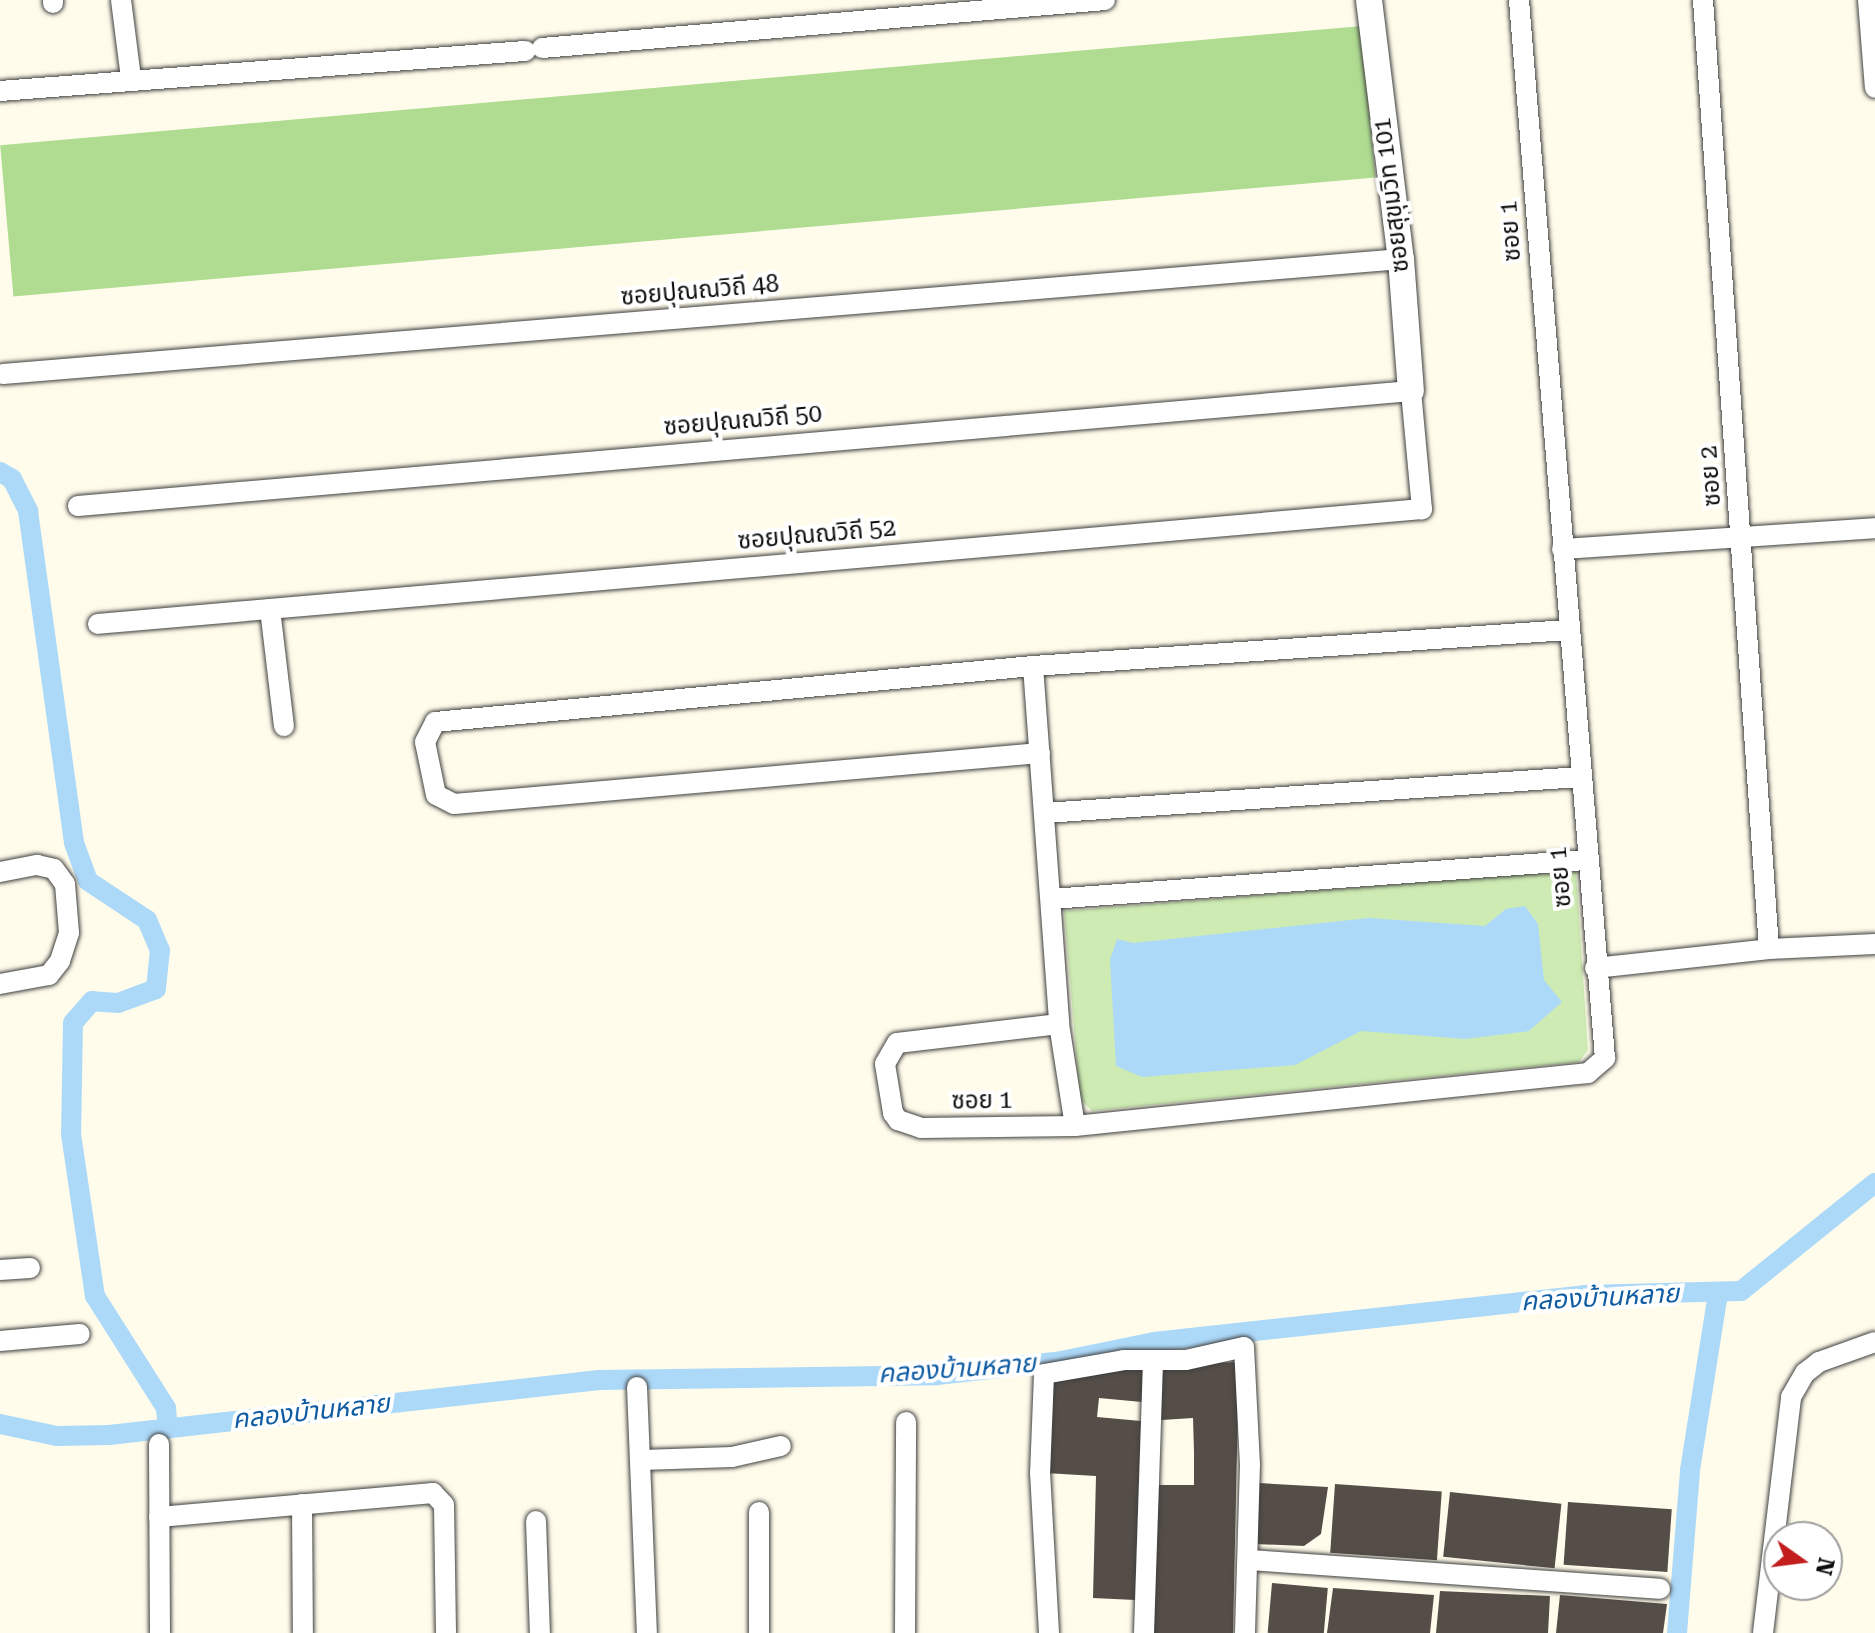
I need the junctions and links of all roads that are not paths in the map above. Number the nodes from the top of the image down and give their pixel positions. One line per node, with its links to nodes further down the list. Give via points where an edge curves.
1 (121, 0): 7 (street)
2 (1105, 0): 7 (street)
3 (1369, 0): 10 (street, ซอยสุขุมวิท 101)
4 (1519, 0): 16 (street, ซอย 1)
5 (1703, 0): 15 (street, ซอย 2)
6 (1868, 0): 8 (street)
7 (131, 78): 9 (street)
8 (1875, 88)
9 (0, 91)
10 (1401, 259): 11 (street, ซอยปุณณวิถี 48); 12 (street, ซอยสุขุมวิท 101)
11 (3, 374)
12 (1411, 391): 13 (street, ซอยปุณณวิถี 50); 17 (street, ซอยปุณณวิถี 52, via 1422,509)
13 (78, 506)
14 (1875, 528): 15 (street)
15 (1741, 537): 16 (street); 29 (street, ซอย 2)
16 (1562, 549): 19 (street, ซอย 1)
17 (270, 609): 18 (street, ซอยปุณณวิถี 52); 21 (street)
18 (98, 624)
19 (1568, 630): 20 (street); 23 (street, ซอย 1)
20 (1033, 666): 22 (street); 22 (street, via 435,722 425,742 436,795 454,804)
21 (284, 726)
22 (1040, 753): 24 (street)
23 (1580, 777): 24 (street); 25 (street, ซอย 1)
24 (1044, 813): 27 (street)
25 (1586, 860): 27 (street); 30 (street, ซอย 1)
26 (0, 872): 31 (street, via 37,865 54,869 65,884 69,933 60,961 38,980)
27 (1051, 899): 32 (street)
28 (1875, 944): 29 (street)
29 (1769, 949): 30 (street)
30 (1595, 968): 33 (street, ซอย 1, via 1607,1041 1605,1058 1588,1073)
31 (0, 984)
32 (1059, 1024): 33 (street); 33 (street, ซอย 1, via 897,1043 885,1064 893,1113 921,1128)
33 (1075, 1126)
34 (30, 1268): 35 (street)
35 (0, 1270)
36 (80, 1334): 37 (street)
37 (0, 1341)
38 (1875, 1342): 61 (street, via 1819,1362 1805,1373 1791,1397)
39 (1153, 1361): 49 (street, via 1186,1360 1244,1347); 58 (street, via 1124,1360 1044,1374 1040,1474); 59 (street)
40 (637, 1387): 44 (street)
41 (906, 1422): 57 (street)
42 (159, 1444): 47 (street)
43 (781, 1446): 44 (street, via 732,1457)
44 (642, 1460): 55 (street)
45 (302, 1504): 47 (street); 52 (street); 53 (street, via 426,1492 444,1505)
46 (759, 1512): 56 (street)
47 (159, 1517): 51 (street)
48 (536, 1521): 54 (street)
49 (1249, 1560): 50 (street); 60 (street)
50 (1660, 1589)
51 (160, 1633)
52 (303, 1633)
53 (446, 1633)
54 (540, 1633)
55 (647, 1633)
56 (759, 1633)
57 (905, 1633)
58 (1049, 1633)
59 (1144, 1633)
60 (1245, 1633)
61 (1763, 1633)

